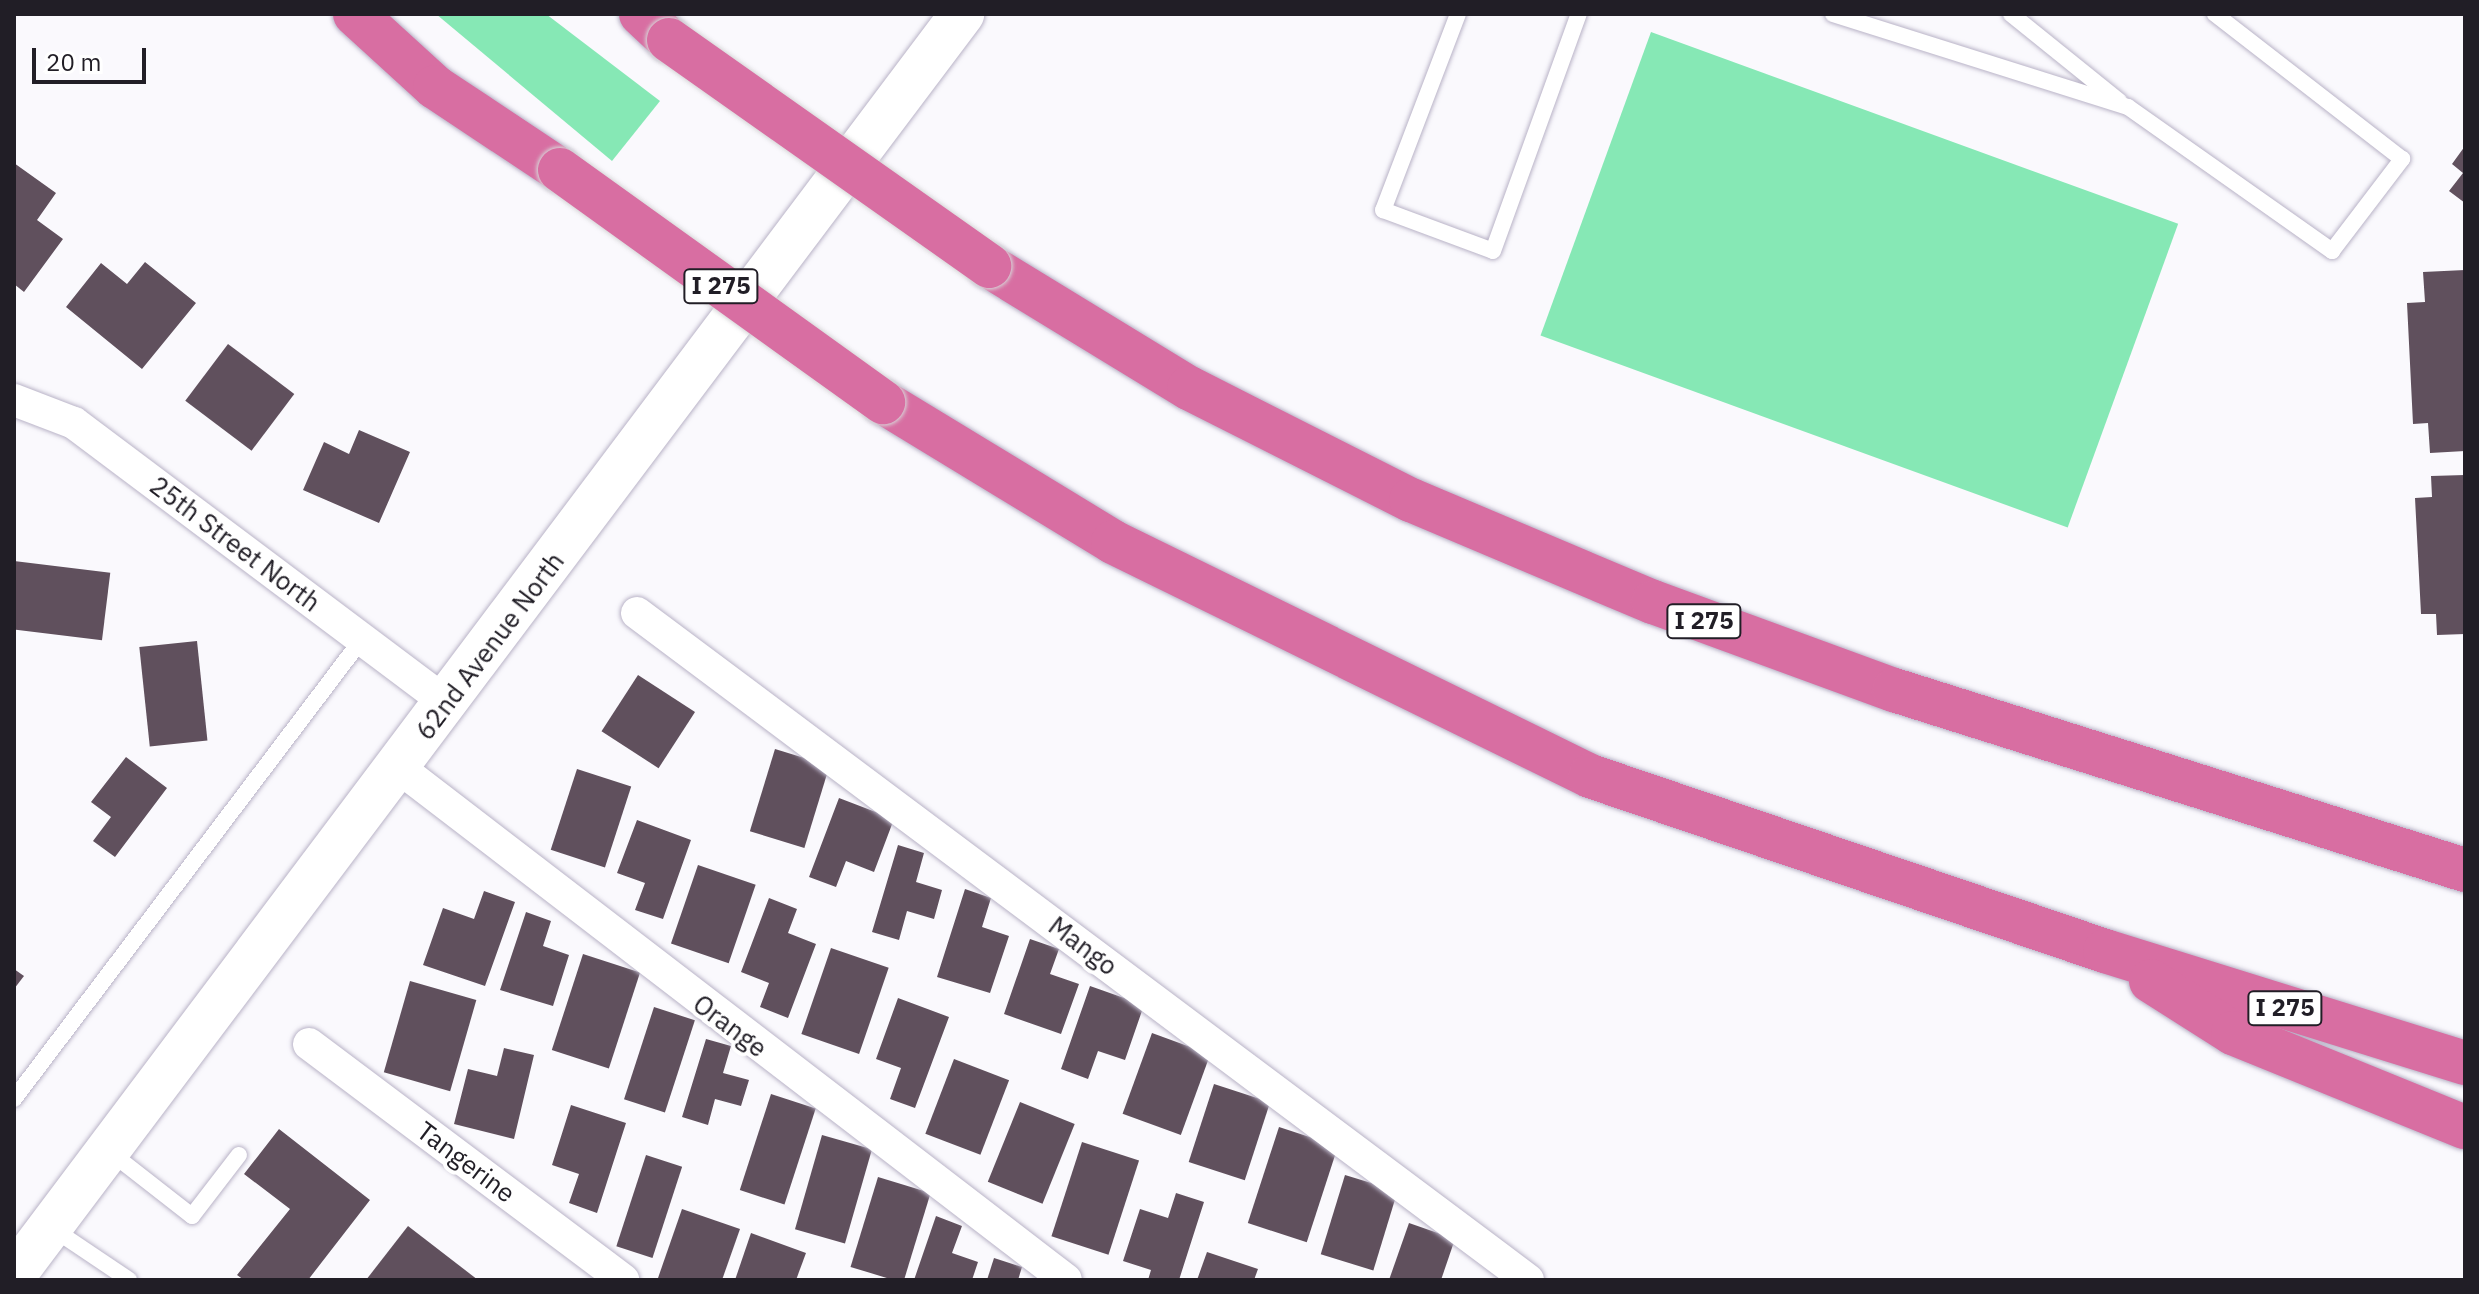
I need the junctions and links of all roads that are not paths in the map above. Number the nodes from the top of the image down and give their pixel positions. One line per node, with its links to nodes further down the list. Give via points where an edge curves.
1 (355, 14): 16 (highway, I 275, bridge, via 435,87 560,170 883,402 1113,542 1590,776)
2 (962, 14): 13 (street, 62nd Avenue North)
3 (1458, 14): 4 (lane, via 1383,210 1493,251)
4 (1579, 14)
5 (1833, 14): 9 (lane)
6 (2011, 14): 9 (lane)
7 (2215, 14): 9 (lane, via 2402,159 2332,251)
8 (655, 27): 15 (highway, I 275, bridge, via 989,266 1203,395 1411,500 1653,602 1894,690)
9 (2128, 107)
10 (17, 409): 12 (street, 25th Street North, via 74,423)
11 (637, 613): 25 (street, Mango)
12 (362, 639): 13 (street, 25th Street North); 19 (lane)
13 (447, 703): 14 (street, 62nd Avenue North)
14 (398, 767): 21 (street, 62nd Avenue North); 28 (street, Orange)
15 (2465, 870)
16 (2105, 951): 18 (highway, I 275); 20 (highway, via 2233,1033)
17 (309, 1044): 27 (street, Tangerine)
18 (2465, 1063)
19 (14, 1099)
20 (2465, 1127)
21 (108, 1151): 22 (lane, via 192,1216); 23 (street, 62nd Avenue North)
22 (239, 1155)
23 (51, 1227): 24 (street, 62nd Avenue North); 26 (lane)
24 (14, 1275)
25 (1522, 1278)
26 (129, 1280)
27 (623, 1280)
28 (1066, 1280)

